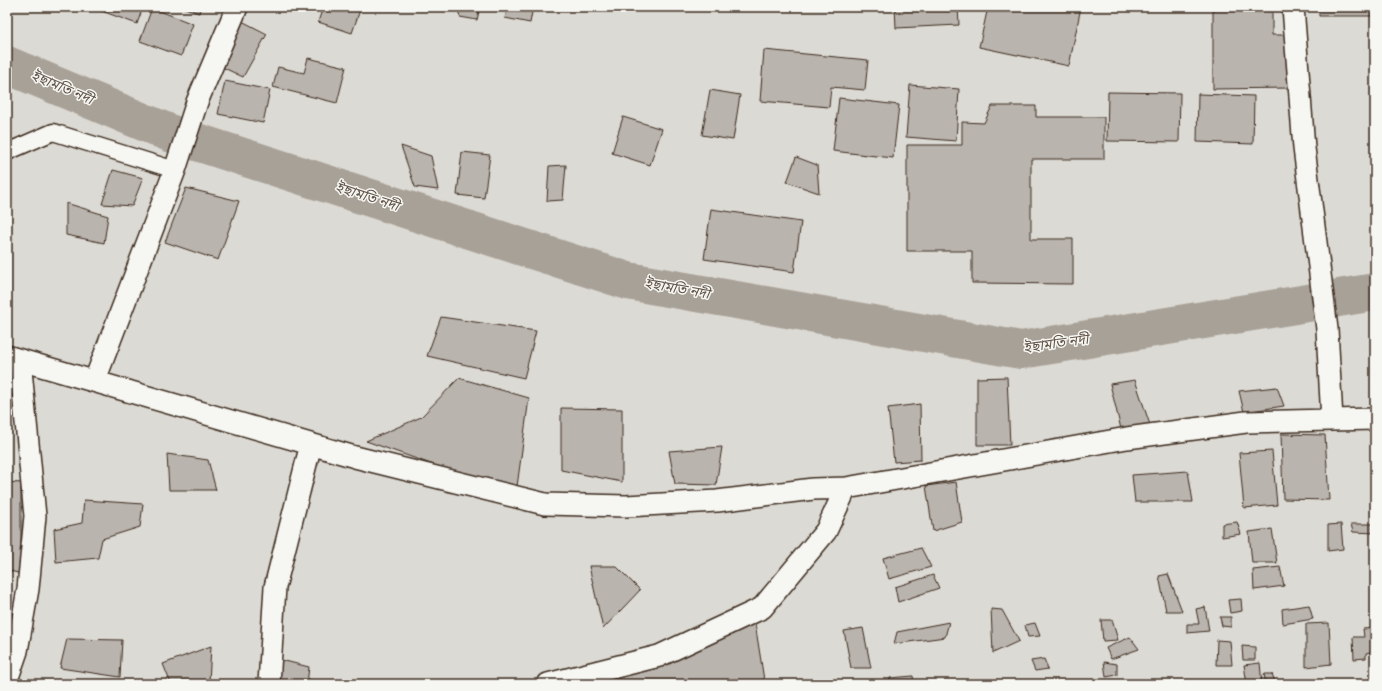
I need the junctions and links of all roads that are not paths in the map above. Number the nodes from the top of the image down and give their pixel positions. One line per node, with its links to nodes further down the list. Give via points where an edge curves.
1 (237, 7): 4 (street, via 197,102)
2 (1293, 7): 8 (street, via 1304,148 1327,329)
3 (7, 152): 4 (street, via 53,132)
4 (175, 169): 6 (street)
5 (13, 358): 6 (street); 11 (street, via 35,516 28,589 17,651)
6 (95, 380): 9 (street)
7 (1375, 419): 8 (street)
8 (1332, 420): 10 (street, via 1246,422 1128,438)
9 (312, 444): 10 (street, via 545,504 626,506 717,502 813,489); 12 (street, via 276,587)
10 (846, 488): 13 (street, via 826,532 762,608 659,656)
11 (7, 680)
12 (269, 684)
13 (548, 684)

